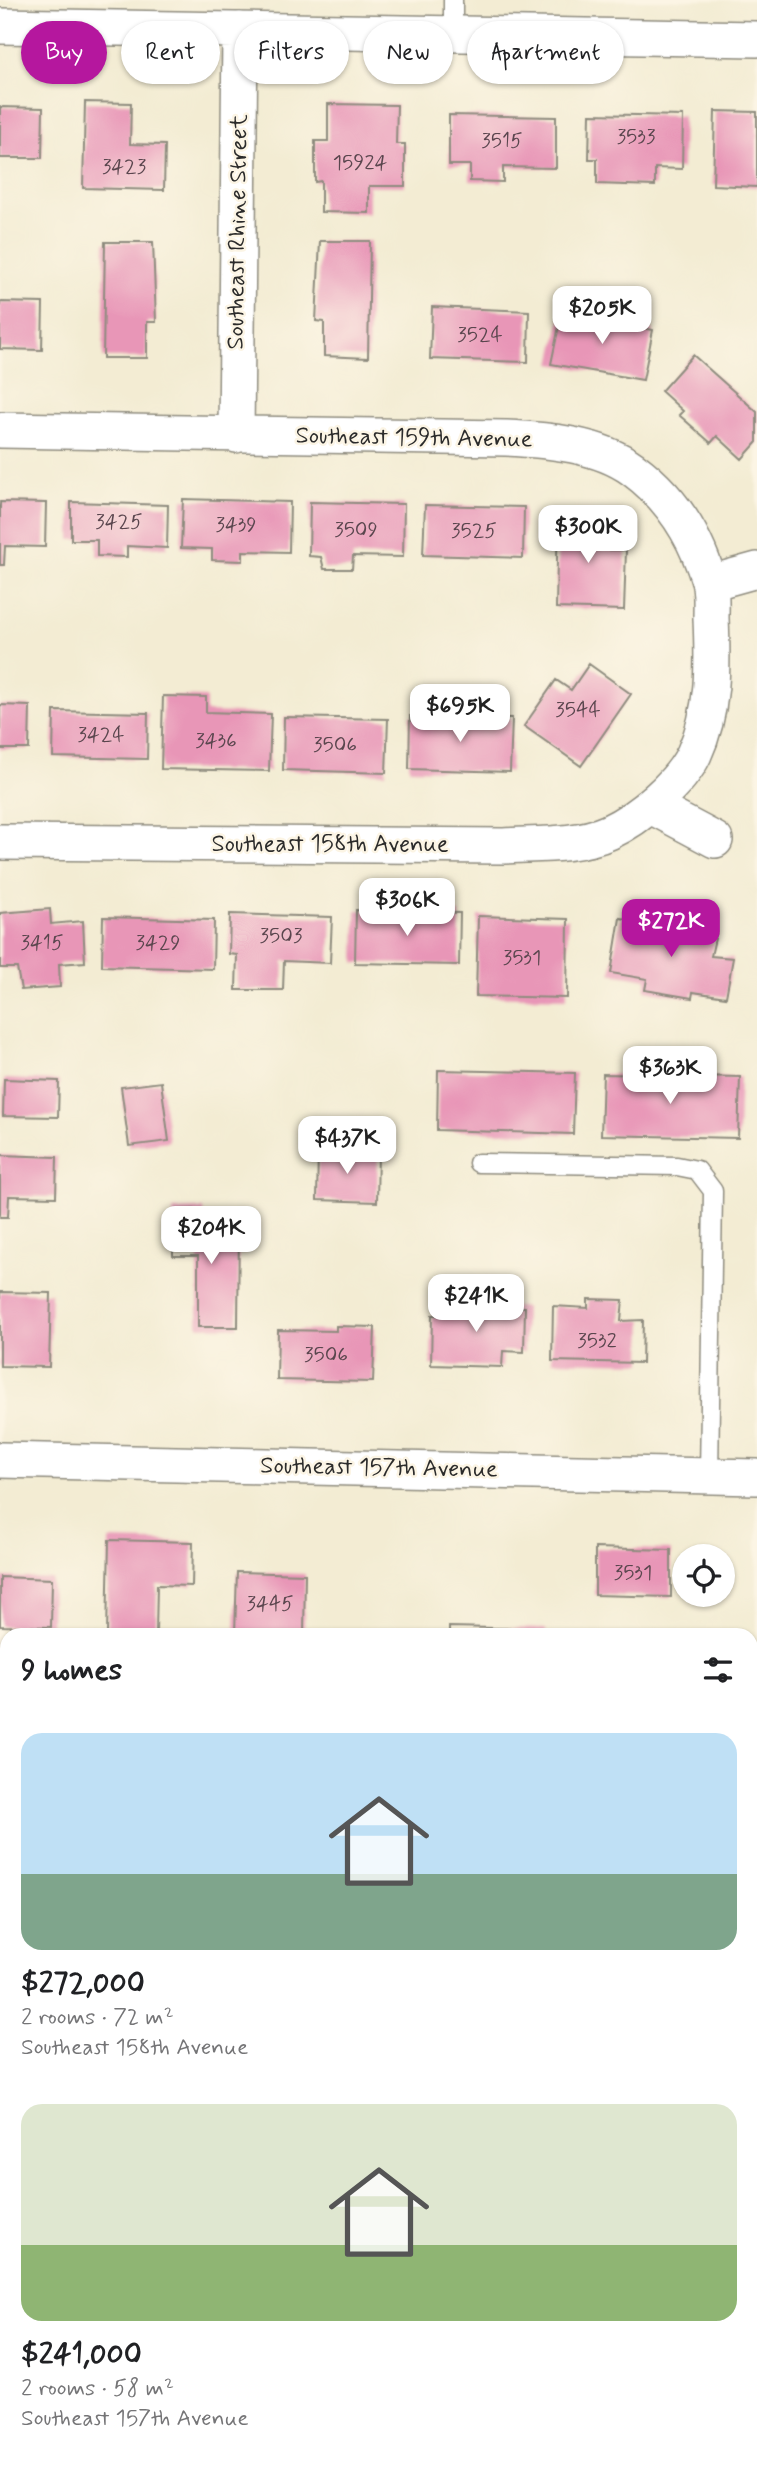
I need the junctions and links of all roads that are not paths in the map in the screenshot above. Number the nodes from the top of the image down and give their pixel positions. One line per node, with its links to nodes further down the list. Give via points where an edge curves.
1 (453, 17): 2 (street); 5 (street)
2 (349, 23)
3 (0, 26): 4 (street)
4 (234, 30)
5 (757, 39)
6 (239, 84): 8 (street, Southeast Rhine Street)
7 (0, 430): 8 (street, Southeast 159th Avenue)
8 (236, 435): 10 (street, Southeast 159th Avenue, via 544,440 594,451 632,468 666,497 684,522)
9 (757, 570): 10 (street)
10 (710, 583): 11 (street, Southeast 158th Avenue, via 713,660 708,716 692,757)
11 (651, 806): 12 (street); 13 (street, Southeast 158th Avenue, via 607,833 570,842 504,846)
12 (715, 840)
13 (0, 842)
14 (478, 1163): 16 (lane, via 677,1166 697,1170 713,1191)
15 (0, 1460): 16 (street, Southeast 157th Avenue)
16 (709, 1476): 17 (street, Southeast 157th Avenue)
17 (757, 1477)

